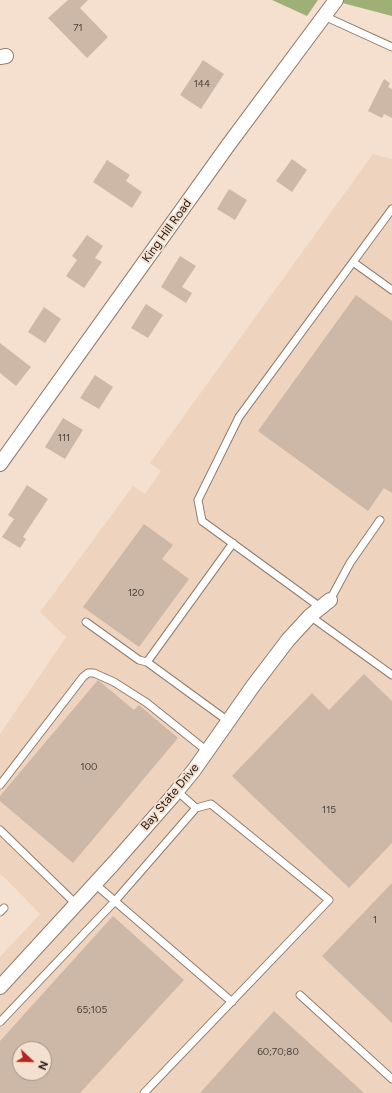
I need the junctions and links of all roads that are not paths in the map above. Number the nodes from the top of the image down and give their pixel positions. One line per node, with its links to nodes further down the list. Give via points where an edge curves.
1 (336, 0): 2 (street, King Hill Road)
2 (324, 16): 3 (lane); 7 (street, King Hill Road)
3 (392, 47)
4 (392, 209): 5 (lane)
5 (353, 262): 6 (lane); 9 (lane, via 239,417 198,500 202,521)
6 (392, 290)
7 (0, 464)
8 (380, 520): 10 (lane)
9 (233, 543): 10 (lane); 12 (lane)
10 (320, 608): 13 (lane); 14 (street, Bay State Drive, via 293,634)
11 (86, 622): 12 (lane, via 139,660)
12 (147, 662): 14 (lane)
13 (392, 675)
14 (228, 721): 15 (street, Bay State Drive)
15 (208, 751): 16 (lane, via 147,703 114,682 88,673 83,676); 17 (street, Bay State Drive)
16 (0, 785)
17 (177, 791): 18 (lane); 20 (street, Bay State Drive)
18 (196, 808): 21 (lane); 25 (lane, via 211,804 329,900)
19 (0, 830): 22 (lane)
20 (95, 884): 21 (lane); 22 (street, Bay State Drive)
21 (115, 901): 25 (lane); 26 (lane)
22 (76, 904): 23 (street, Bay State Drive)
23 (0, 987)
24 (300, 995): 27 (lane)
25 (232, 1002): 28 (lane)
26 (0, 1022)
27 (392, 1079)
28 (144, 1093)

